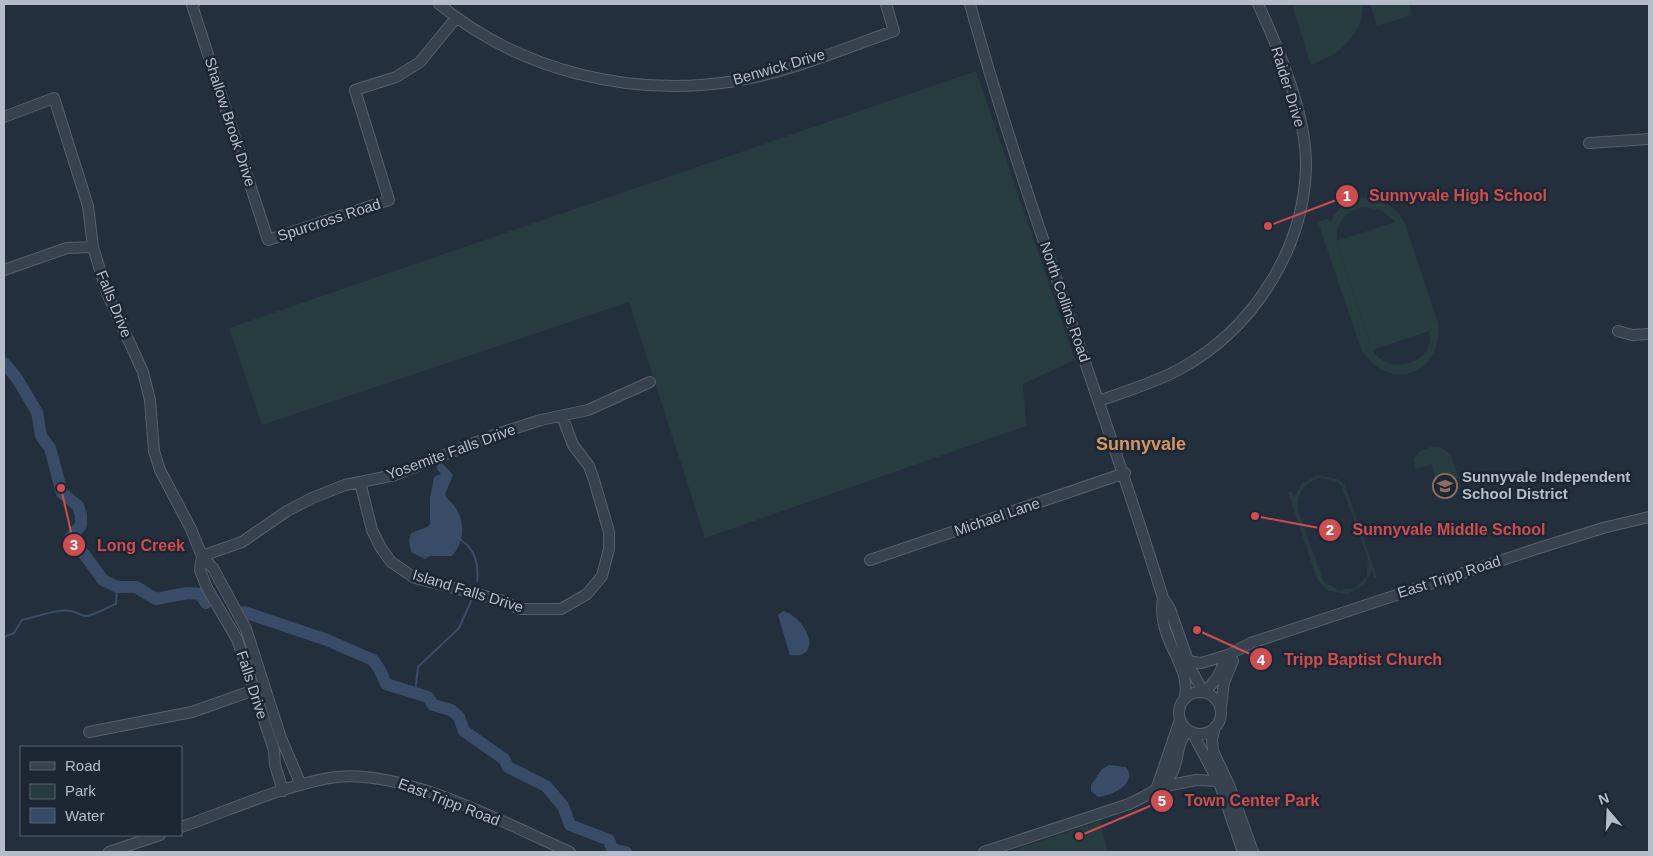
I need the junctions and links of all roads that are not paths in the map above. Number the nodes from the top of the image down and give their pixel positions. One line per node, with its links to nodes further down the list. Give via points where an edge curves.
1 (193, 4): 10 (street, Shallow Brook Drive)
2 (439, 4): 6 (street, Benwick Drive)
3 (886, 4): 6 (street, Benwick Drive, via 894,31 760,76 711,84 662,86 613,82 546,64 503,45)
4 (970, 4): 16 (street, North Collins Road, via 1022,176)
5 (1258, 4): 16 (street, Raider Drive, via 1300,117 1306,165 1300,210 1280,269 1246,316 1204,354 1157,380)
6 (456, 18): 10 (street, Spurcross Road, via 420,62 396,77 355,90 389,200)
7 (4, 117): 11 (street, Falls Drive, via 54,98 88,206)
8 (1649, 139): 9 (street)
9 (1589, 143)
10 (268, 240)
11 (93, 247): 12 (street, via 67,248); 21 (street, Falls Drive, via 107,293 144,372 154,451 160,470)
12 (4, 270)
13 (1618, 331): 14 (street, via 1632,335)
14 (1649, 334)
15 (650, 382): 17 (street, Yosemite Falls Drive, via 588,410)
16 (1099, 401): 18 (street, North Collins Road)
17 (562, 416): 19 (street, Yosemite Falls Drive, via 494,435 395,474); 19 (street, Island Falls Drive, via 573,445 589,466 594,480 609,532 609,549 602,576 587,594 561,609 520,609 500,600 415,578 391,562 381,548 372,530)
18 (1125, 474): 22 (street, Michael Lane); 23 (street, North Collins Road)
19 (360, 482): 21 (street, Yosemite Falls Drive, via 312,498 242,542)
20 (1649, 517): 24 (street, East Tripp Road, via 1551,544)
21 (202, 556): 27 (street, Falls Drive, via 213,568 246,629); 28 (street, Falls Drive, via 200,570 230,623)
22 (870, 560)
23 (1163, 598): 26 (street, North Collins Road, via 1170,609); 30 (street, North Collins Road, via 1161,618 1184,675)
24 (1251, 642): 25 (street, East Tripp Road); 31 (street, East Tripp Road, via 1238,653 1228,670)
25 (1228, 655): 26 (street, East Tripp Road, via 1200,664); 29 (street, via 1217,678)
26 (1187, 661): 29 (street, North Collins Road)
27 (265, 686): 28 (street); 37 (street, Falls Drive, via 281,738)
28 (254, 690): 34 (street, via 192,712); 39 (street, Falls Drive, via 274,750)
29 (1204, 692): 30 (street); 31 (street, via 1215,698)
30 (1185, 698): 32 (street, via 1179,708)
31 (1221, 709): 33 (street)
32 (1180, 720): 35 (street); 38 (street)
33 (1215, 727): 35 (street, via 1204,734); 42 (street, via 1213,751 1224,772)
34 (89, 732)
35 (1190, 732): 36 (street); 38 (street, via 1182,740 1174,770)
36 (1217, 781): 38 (street, via 1196,780); 42 (street)
37 (301, 785): 39 (street, East Tripp Road); 44 (street, East Tripp Road, via 330,778 368,776 400,782 482,813)
38 (1157, 788): 45 (street, via 1129,804)
39 (283, 791): 40 (street, East Tripp Road)
40 (182, 827)
41 (157, 836): 43 (street)
42 (1244, 846): 46 (street)
43 (109, 852)
44 (570, 852)
45 (984, 852)
46 (1253, 852)

